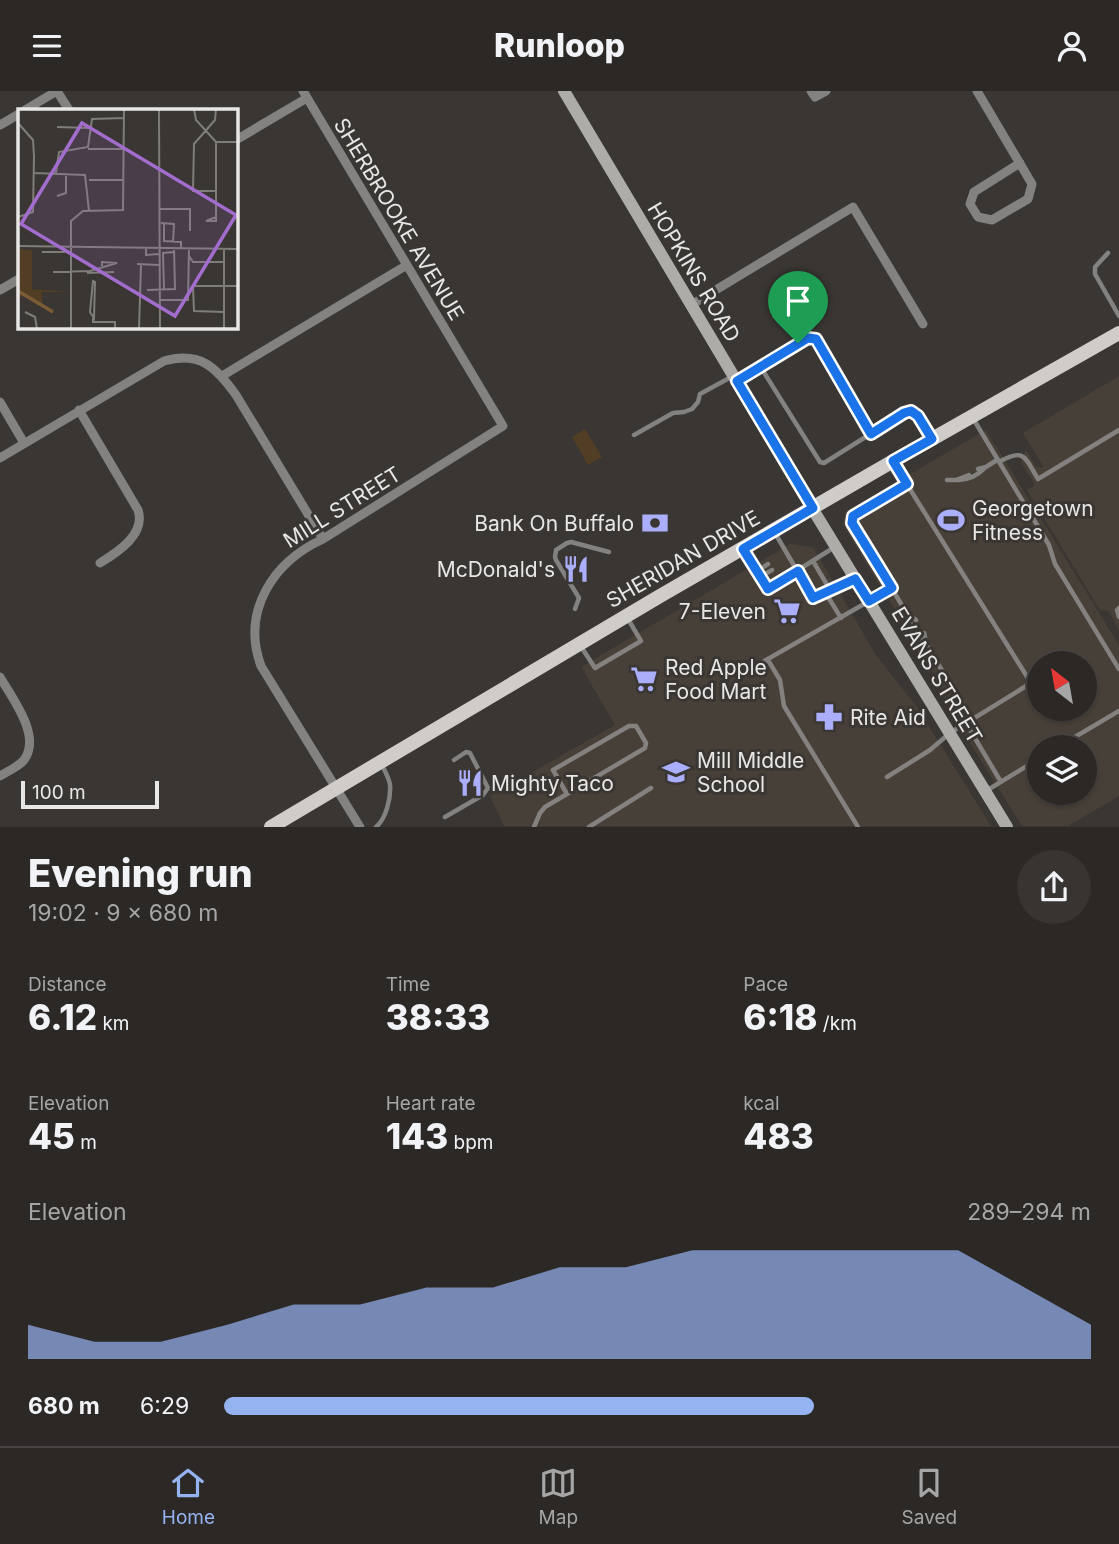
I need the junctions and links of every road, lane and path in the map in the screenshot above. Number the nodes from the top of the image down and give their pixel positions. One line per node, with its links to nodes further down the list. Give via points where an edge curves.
1 (57, 91): 7 (street); 8 (street)
2 (564, 91): 17 (street, HOPKINS ROAD)
3 (811, 91): 4 (street, via 815,97)
4 (826, 91)
5 (977, 91): 12 (street)
6 (305, 94): 11 (street); 14 (street, SHERBROOKE AVENUE)
7 (27, 109)
8 (68, 109)
9 (18, 115): 10 (street)
10 (0, 125)
11 (238, 139)
12 (1020, 163): 12 (street, via 1032,184 1028,199 992,220 978,217 970,204 974,192)
13 (1108, 253): 18 (lane, via 1095,267 1095,275)
14 (407, 265): 21 (street, SHERBROOKE AVENUE); 23 (street)
15 (18, 280): 16 (street)
16 (0, 290)
17 (691, 305): 19 (street, via 853,207); 24 (street, HOPKINS ROAD)
18 (1119, 316)
19 (923, 324)
20 (1119, 333): 27 (main road, SHERIDAN DRIVE)
21 (465, 364): 44 (street, MILL STREET, via 503,426)
22 (760, 366): 24 (lane); 29 (lane, via 820,462); 29 (lane, via 808,338 816,339)
23 (222, 376): 26 (street, via 205,363 174,358); 44 (street)
24 (735, 378): 30 (lane, via 700,394 692,409 674,413); 42 (street, HOPKINS ROAD)
25 (0, 403): 32 (street)
26 (79, 410): 32 (street); 52 (street, via 140,517 137,530 118,552)
27 (972, 417): 31 (main road, SHERIDAN DRIVE); 35 (lane)
28 (1119, 430): 35 (lane, via 1038,479 1020,455)
29 (871, 434): 31 (lane, via 911,411)
30 (634, 435)
31 (932, 439): 34 (main road, SHERIDAN DRIVE)
32 (24, 443): 33 (street)
33 (0, 458)
34 (893, 461): 41 (lane); 42 (main road, SHERIDAN DRIVE)
35 (998, 461): 36 (lane); 74 (lane)
36 (986, 467): 37 (lane); 40 (lane, via 970,479)
37 (978, 469)
38 (969, 475): 40 (lane)
39 (947, 480): 40 (lane)
40 (956, 480)
41 (907, 484): 60 (lane, via 852,520); 78 (lane, via 1031,683)
42 (813, 508): 43 (main road, SHERIDAN DRIVE); 45 (street, EVANS STREET)
43 (774, 531): 46 (main road, SHERIDAN DRIVE); 48 (lane)
44 (323, 539): 88 (street, MILL STREET, via 288,561 269,583 258,611 255,641 261,666)
45 (835, 546): 51 (lane); 59 (street, EVANS STREET)
46 (743, 549): 56 (lane); 66 (main road, SHERIDAN DRIVE)
47 (609, 552): 64 (lane, via 570,543 556,550 556,560 579,598)
48 (787, 553): 49 (lane); 50 (lane)
49 (780, 557)
50 (791, 559): 53 (lane); 57 (lane)
51 (813, 561): 57 (lane); 61 (lane)
52 (100, 563)
53 (783, 563)
54 (768, 564): 56 (lane)
55 (772, 570): 58 (lane)
56 (757, 571): 58 (lane)
57 (798, 571): 58 (lane, via 768,589); 61 (lane, via 813,598)
58 (760, 577)
59 (855, 579): 61 (lane); 62 (street, EVANS STREET)
60 (892, 588): 62 (lane); 65 (lane)
61 (828, 591): 68 (lane)
62 (869, 601): 68 (lane); 80 (street, EVANS STREET)
63 (1119, 608): 67 (lane)
64 (575, 609)
65 (906, 612): 69 (lane); 72 (lane)
66 (626, 617): 71 (main road, SHERIDAN DRIVE); 71 (lane, via 641,641 618,655 595,668)
67 (1119, 617)
68 (841, 618): 73 (lane)
69 (916, 620)
70 (924, 633): 72 (lane)
71 (580, 644): 83 (main road, SHERIDAN DRIVE)
72 (927, 646): 78 (lane)
73 (768, 660): 75 (lane); 98 (lane, via 780,680 784,705)
74 (1119, 669)
75 (747, 671)
76 (0, 677): 85 (street, via 31,739 20,764)
77 (1119, 711): 81 (lane)
78 (972, 719): 79 (lane)
79 (966, 723): 80 (lane); 87 (lane)
80 (950, 733): 86 (lane); 90 (street, EVANS STREET)
81 (1078, 735)
82 (453, 759): 92 (lane, via 470,753 488,788)
83 (380, 762): 88 (main road, SHERIDAN DRIVE); 95 (lane, via 389,779 390,794)
84 (1027, 766): 87 (lane)
85 (0, 776)
86 (887, 777)
87 (1001, 782): 90 (lane)
88 (336, 788): 93 (main road, SHERIDAN DRIVE); 94 (street, MILL STREET)
89 (651, 788): 97 (lane)
90 (985, 791): 99 (street, EVANS STREET)
91 (567, 794): 91 (lane, via 645,748 636,726 553,770); 96 (lane, via 545,807)
92 (445, 817)
93 (271, 827)
94 (360, 827)
95 (376, 827)
96 (534, 827)
97 (589, 827)
98 (858, 827)
99 (1007, 827)

